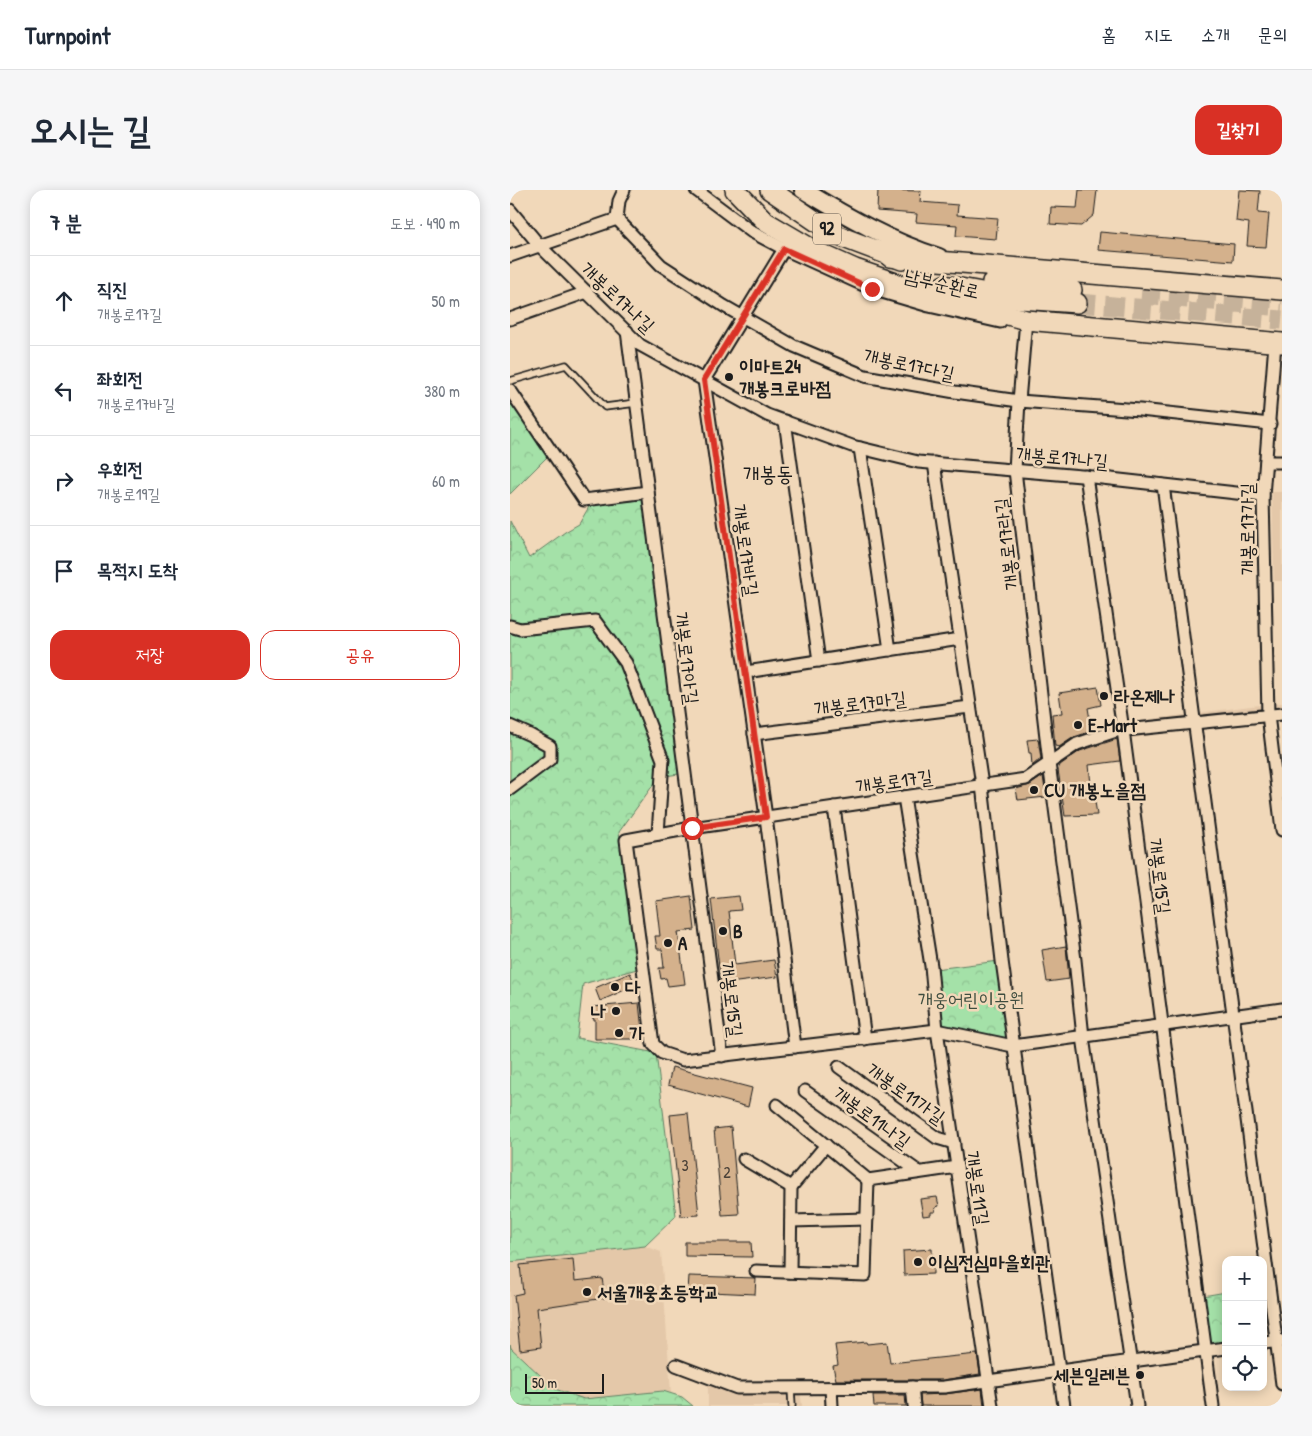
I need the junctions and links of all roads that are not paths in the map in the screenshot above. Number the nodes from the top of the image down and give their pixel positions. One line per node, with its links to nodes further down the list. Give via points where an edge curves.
1 (624, 190): 8 (street)
2 (696, 190): 10 (street, via 752,232)
3 (734, 190): 18 (main road, via 766,222 817,252 855,269)
4 (739, 190): 12 (main road, 남부순환로 / 92, via 838,253 911,276 955,288 1020,299 1077,296 956,276)
5 (770, 190): 12 (main road, 남부순환로 / 92, via 836,235)
6 (803, 190): 13 (main road, via 844,215 921,251)
7 (510, 210): 9 (street, 개봉로17나길)
8 (617, 219): 9 (street, 개봉로17나길); 16 (street, 개봉로17다길, via 661,265)
9 (540, 246): 11 (street); 15 (street, 개봉로17나길)
10 (784, 249): 16 (street); 18 (street, via 872,289 929,306 1004,323)
11 (510, 256)
12 (890, 257): 13 (main road)
13 (981, 263): 14 (main road)
14 (1282, 290)
15 (587, 292): 17 (street); 19 (street, 개봉로17나길)
16 (744, 317): 21 (street); 24 (street, 개봉로17다길, via 794,346 865,376)
17 (510, 318)
18 (1026, 320): 20 (main road); 24 (street, 개봉로17라길)
19 (627, 331): 21 (street, 개봉로17나길, via 640,345); 25 (street, 개봉로17아길)
20 (1279, 343): 27 (street, 개봉로17가길)
21 (704, 380): 26 (street, 개봉로17나길); 41 (street, 개봉로17바길)
22 (510, 382): 25 (lane, via 566,365 604,407)
23 (510, 390): 35 (street, via 584,500)
24 (1019, 401): 27 (street, 개봉로17다길); 32 (street, 개봉로17라길)
25 (636, 403): 35 (street, 개봉로17아길)
26 (785, 421): 28 (street, 개봉로17나길); 40 (street)
27 (1270, 424): 29 (street, 개봉로17가길)
28 (860, 448): 31 (street, 개봉로17나길); 39 (street)
29 (1266, 462): 30 (street); 36 (street, 개봉로17가길)
30 (1282, 462)
31 (934, 463): 32 (street, 개봉로17나길); 38 (street)
32 (1015, 470): 33 (street, 개봉로17나길); 49 (street, 개봉로17라길)
33 (1086, 476): 34 (street, 개봉로17나길); 47 (street)
34 (1163, 485): 36 (street, 개봉로17나길); 45 (street)
35 (648, 492): 55 (street, 개봉로17아길)
36 (1263, 496): 44 (street, 개봉로17가길)
37 (510, 626): 57 (street, via 520,629 595,621 626,663 663,760)
38 (960, 639): 39 (street); 42 (street)
39 (890, 650): 40 (street)
40 (819, 661): 41 (street)
41 (746, 672): 48 (street, 개봉로17바길)
42 (970, 707): 48 (street, 개봉로17마길); 50 (street)
43 (1282, 714): 44 (street, 개봉로17길)
44 (1268, 716): 45 (street, 개봉로17길); 56 (street)
45 (1194, 723): 47 (street, 개봉로17길); 59 (street)
46 (510, 726): 51 (street, via 550,746 550,759)
47 (1123, 730): 49 (street, 개봉로17길, via 1077,744); 60 (street, 개봉로15길)
48 (754, 734): 54 (street, 개봉로17바길)
49 (1049, 763): 50 (street, 개봉로17길, via 1026,779); 62 (street)
50 (982, 785): 52 (street, 개봉로17길); 64 (street)
51 (510, 789)
52 (904, 797): 53 (street, 개봉로17길); 61 (street, via 931,966)
53 (834, 807): 54 (street, 개봉로17길); 63 (street)
54 (766, 817): 55 (street, 개봉로17길); 65 (street)
55 (692, 828): 57 (street, 개봉로17길); 67 (street, 개봉로15길)
56 (1282, 830)
57 (658, 834): 66 (street, 개봉로17길, via 626,840 652,1044)
58 (1282, 1009): 59 (street, 개봉로15길)
59 (1234, 1015): 60 (street, 개봉로15길); 82 (street)
60 (1162, 1026): 62 (street, 개봉로15길); 84 (street)
61 (937, 1030): 63 (street, 개봉로15길); 64 (street, 개봉로15길); 71 (street, 개봉로11길)
62 (1083, 1037): 64 (street, 개봉로15길); 85 (street)
63 (865, 1039): 65 (street, 개봉로15길)
64 (1013, 1046): 87 (street)
65 (795, 1047): 67 (street, 개봉로15길)
66 (662, 1053): 67 (street, 개봉로15길, via 683,1060)
67 (722, 1056)
68 (840, 1067): 71 (street, 개봉로11가길, via 938,1138)
69 (805, 1090): 75 (street, 개봉로11나길)
70 (778, 1105): 72 (street)
71 (954, 1143): 74 (street, 개봉로11길)
72 (826, 1145): 76 (street); 77 (street)
73 (744, 1159): 77 (street)
74 (957, 1167): 75 (street, 개봉로11나길); 88 (street, 개봉로11길)
75 (919, 1172): 76 (street, 개봉로11나길)
76 (868, 1180): 78 (street)
77 (791, 1187): 79 (street)
78 (867, 1219): 79 (street); 81 (street, via 865,1275)
79 (791, 1222): 81 (street)
80 (756, 1271): 81 (street)
81 (790, 1272)
82 (1279, 1341): 89 (street)
83 (1222, 1349): 84 (street)
84 (1206, 1351): 85 (street); 99 (street)
85 (1131, 1362): 87 (street); 98 (street)
86 (676, 1366): 91 (street, via 736,1388)
87 (1060, 1371): 88 (street); 97 (street)
88 (989, 1381): 90 (street); 96 (street, 개봉로11길)
89 (1282, 1384)
90 (912, 1387): 92 (street); 95 (street)
91 (791, 1388): 92 (street); 93 (lane)
92 (831, 1388): 94 (street)
93 (792, 1406)
94 (832, 1406)
95 (914, 1406)
96 (992, 1406)
97 (1064, 1406)
98 (1137, 1406)
99 (1213, 1406)

